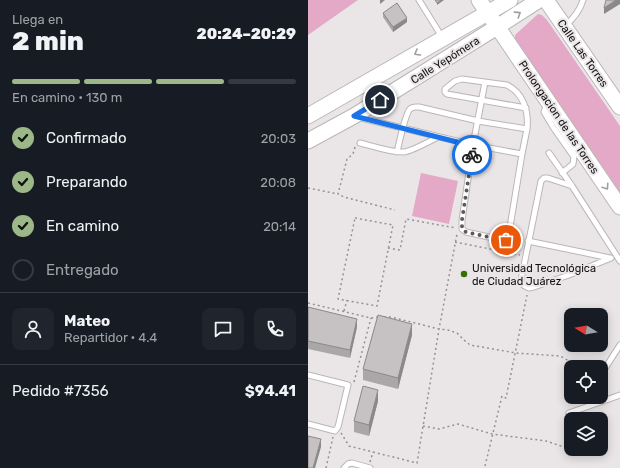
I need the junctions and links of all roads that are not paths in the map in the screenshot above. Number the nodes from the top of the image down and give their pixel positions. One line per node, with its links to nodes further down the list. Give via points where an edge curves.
1 (419, 0): 10 (lane)
2 (479, 0): 7 (main road, Prolongacion de las Torres)
3 (510, 0): 7 (main road, Calle Yepómera)
4 (539, 0): 9 (main road, Calle Yepómera, one-way to 4)
5 (546, 0): 8 (main road, Calle Las Torres)
6 (583, 0): 8 (lane, via 581,8)
7 (488, 13): 9 (main road, Prolongacion de las Torres); 10 (main road, Calle Yepómera)
8 (565, 26): 14 (main road, Calle Las Torres)
9 (497, 28): 13 (main road, Prolongacion de las Torres); 17 (main road, Calle Yepómera)
10 (443, 38): 16 (main road, Calle Yepómera, one-way to 16)
11 (485, 82): 12 (lane); 12 (lane, via 458,79 445,89 447,94); 15 (lane, via 513,88)
12 (481, 100): 15 (lane); 18 (lane)
13 (547, 101): 28 (lane, via 544,112 574,157 573,164); 30 (main road, Prolongacion de las Torres, one-way to 30)
14 (620, 107)
15 (526, 108): 20 (lane)
16 (308, 116)
17 (354, 116): 19 (lane); 22 (main road, Calle Yepómera)
18 (478, 121): 19 (lane, via 413,107 408,110); 20 (lane); 24 (lane)
19 (402, 128): 21 (lane); 25 (lane)
20 (527, 129): 27 (lane)
21 (438, 137): 24 (lane); 25 (lane, via 412,150)
22 (308, 141)
23 (360, 143): 25 (lane)
24 (473, 146): 27 (lane); 27 (lane, via 462,229 502,240 506,240 509,233)
25 (396, 152)
26 (549, 153): 28 (lane)
27 (522, 154)
28 (562, 172): 29 (lane)
29 (572, 186): 31 (lane, via 548,178 541,181); 33 (lane)
30 (620, 207)
31 (528, 241): 32 (lane); 32 (lane, via 521,281 529,288)
32 (611, 258): 33 (lane)
33 (620, 261)
34 (620, 345): 35 (lane)
35 (608, 364)
36 (308, 375): 40 (lane, via 348,385 336,429)
37 (620, 391): 38 (lane)
38 (618, 395): 39 (lane)
39 (574, 412)
40 (308, 424)
41 (344, 468): 42 (lane, via 352,463)
42 (369, 468)

